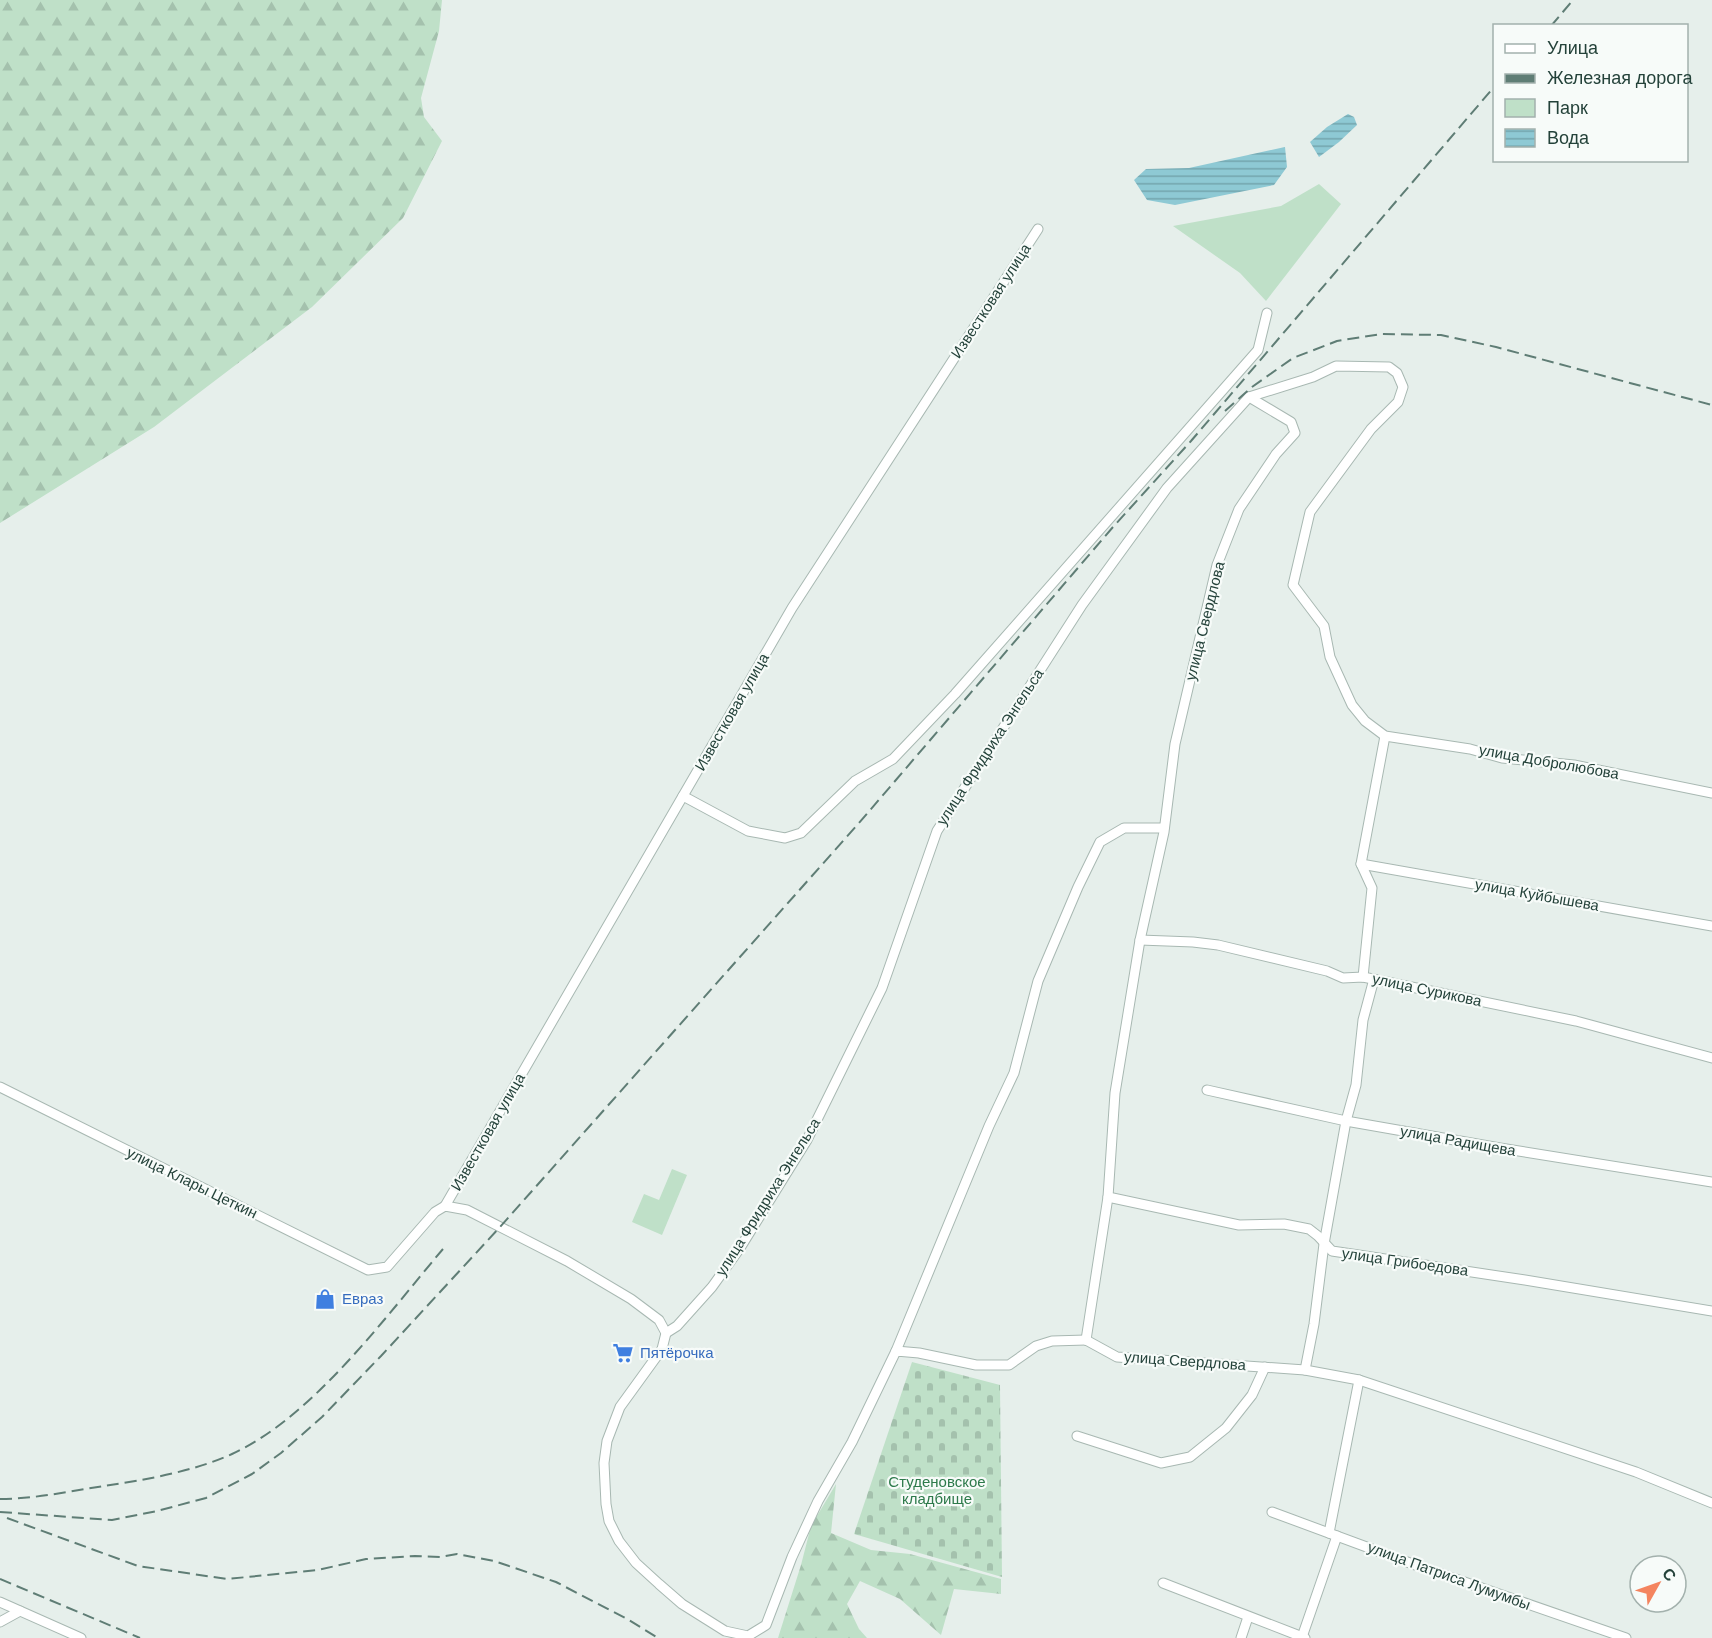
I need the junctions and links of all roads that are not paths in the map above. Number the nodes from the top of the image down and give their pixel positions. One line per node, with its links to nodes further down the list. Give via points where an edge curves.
1 (1038, 229): 6 (street, Известковая улица, via 792,608)
2 (1267, 313): 6 (street, via 1258,350 893,759 855,781 801,833 785,838 748,831)
3 (1249, 398): 4 (street, via 1336,366 1389,367 1397,373 1403,387 1398,402 1371,429 1310,512 1293,585 1324,626 1330,657 1352,705); 7 (street, улица Свердлова, via 1291,422 1294,433 1239,509 1216,565 1175,744); 22 (street, улица Фридриха Энгельса, via 1167,488 1082,605 937,831 882,988 807,1140 712,1287)
4 (1385, 736): 5 (street, улица Добролюбова, via 1502,758 1574,765); 8 (street)
5 (1712, 792)
6 (683, 796): 19 (street, Известковая улица)
7 (1164, 828): 10 (street, улица Свердлова); 24 (street, via 1125,828 1100,842 1038,981 1014,1073)
8 (1361, 864): 9 (street, улица Куйбышева); 11 (street, via 1372,888)
9 (1712, 926)
10 (1140, 940): 11 (street, улица Сурикова, via 1218,945 1343,978); 18 (street, улица Свердлова, via 1115,1094)
11 (1362, 977): 12 (street, улица Сурикова)
12 (1374, 979): 13 (street, улица Сурикова, via 1576,1021); 16 (street, via 1362,1020 1356,1085)
13 (1712, 1058)
14 (0, 1087): 19 (street, улица Клары Цеткин, via 368,1270 387,1267 435,1212)
15 (1207, 1090): 16 (street, улица Радищева)
16 (1346, 1121): 17 (street, улица Радищева); 20 (street)
17 (1712, 1182)
18 (1108, 1197): 20 (street, улица Грибоедова, via 1239,1225 1284,1224 1309,1230); 23 (street, улица Свердлова)
19 (445, 1206): 22 (street, via 467,1210 567,1261 631,1299 659,1320)
20 (1324, 1244): 21 (street, улица Грибоедова, via 1332,1251); 26 (street)
21 (1712, 1311)
22 (666, 1333): 37 (street, улица Фридриха Энгельса, via 662,1350 621,1407 607,1441 604,1463 609,1521 636,1563 682,1604 725,1631 748,1636)
23 (1086, 1340): 24 (street, via 1052,1341 1036,1346 1009,1365 976,1365); 25 (street, улица Свердлова, via 1117,1357)
24 (896, 1351): 37 (street, via 818,1501)
25 (1265, 1367): 26 (street, улица Свердлова); 28 (street, via 1252,1395 1226,1428 1190,1457 1161,1463)
26 (1305, 1370): 27 (street, улица Свердлова)
27 (1359, 1380): 29 (street, улица Свердлова, via 1636,1472); 31 (street)
28 (1077, 1436)
29 (1712, 1503)
30 (1272, 1512): 31 (street, улица Патриса Лумумбы)
31 (1333, 1534): 38 (street); 42 (street, улица Патриса Лумумбы)
32 (1163, 1583): 35 (street)
33 (0, 1602): 34 (street)
34 (20, 1611): 36 (street); 39 (street)
35 (1248, 1617): 38 (street); 41 (street)
36 (0, 1622)
37 (766, 1625): 40 (street)
38 (1303, 1637)
39 (81, 1638)
40 (762, 1638)
41 (1241, 1638)
42 (1626, 1638)

